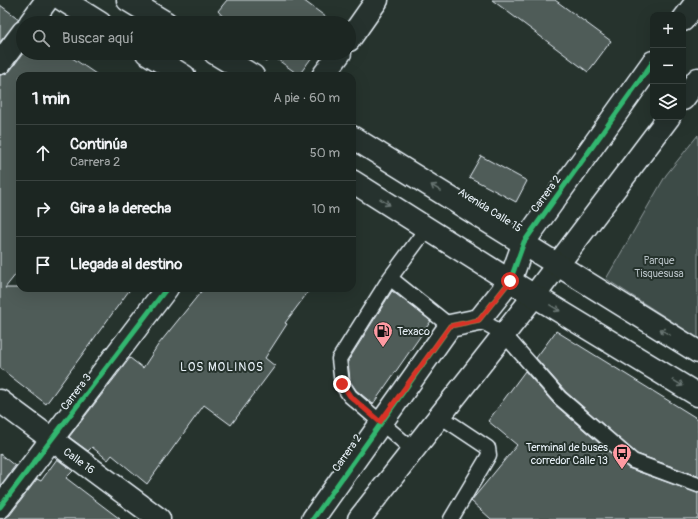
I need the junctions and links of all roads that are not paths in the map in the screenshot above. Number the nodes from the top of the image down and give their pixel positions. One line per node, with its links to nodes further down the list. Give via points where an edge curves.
1 (47, 0): 6 (street)
2 (63, 0): 7 (street)
3 (128, 0): 8 (street)
4 (377, 0): 10 (street)
5 (698, 0): 9 (street)
6 (35, 16)
7 (89, 16)
8 (154, 16)
9 (686, 16)
10 (356, 30)
11 (16, 41): 15 (street)
12 (158, 60): 17 (street)
13 (227, 60): 18 (street)
14 (335, 60): 19 (street)
15 (0, 63)
16 (650, 66): 26 (street, Carrera 2)
17 (178, 72)
18 (246, 72)
19 (326, 72)
20 (698, 79): 21 (street)
21 (686, 95)
22 (667, 120): 27 (street)
23 (356, 139): 26 (street, Avenida Calle 15, one-way to 23)
24 (356, 184): 25 (street, one-way to 25)
25 (427, 228): 28 (lane); 29 (street)
26 (524, 242): 27 (street, Avenida Calle 15); 29 (street, Carrera 2)
27 (556, 265): 31 (street); 35 (street, Avenida Calle 15, one-way to 27)
28 (390, 278): 33 (lane); 39 (lane, via 339,359 342,384 350,396)
29 (510, 281): 31 (street); 32 (street, Carrera 2)
30 (164, 292): 40 (street, Carrera 3)
31 (534, 296): 34 (street); 36 (street, one-way to 36)
32 (479, 320): 33 (street); 34 (lane)
33 (450, 326): 39 (street, Carrera 2)
34 (503, 333): 38 (street); 42 (lane, via 560,398 634,461)
35 (698, 352)
36 (698, 395)
37 (0, 401): 40 (street, Calle 16)
38 (440, 416): 41 (street); 47 (lane, via 488,448 489,455)
39 (380, 422): 41 (lane); 45 (street, Carrera 2)
40 (51, 441): 43 (street, Carrera 3); 44 (street, Calle 16)
41 (413, 450): 46 (street)
42 (698, 486)
43 (0, 507)
44 (159, 519)
45 (313, 519)
46 (359, 519)
47 (451, 519)

